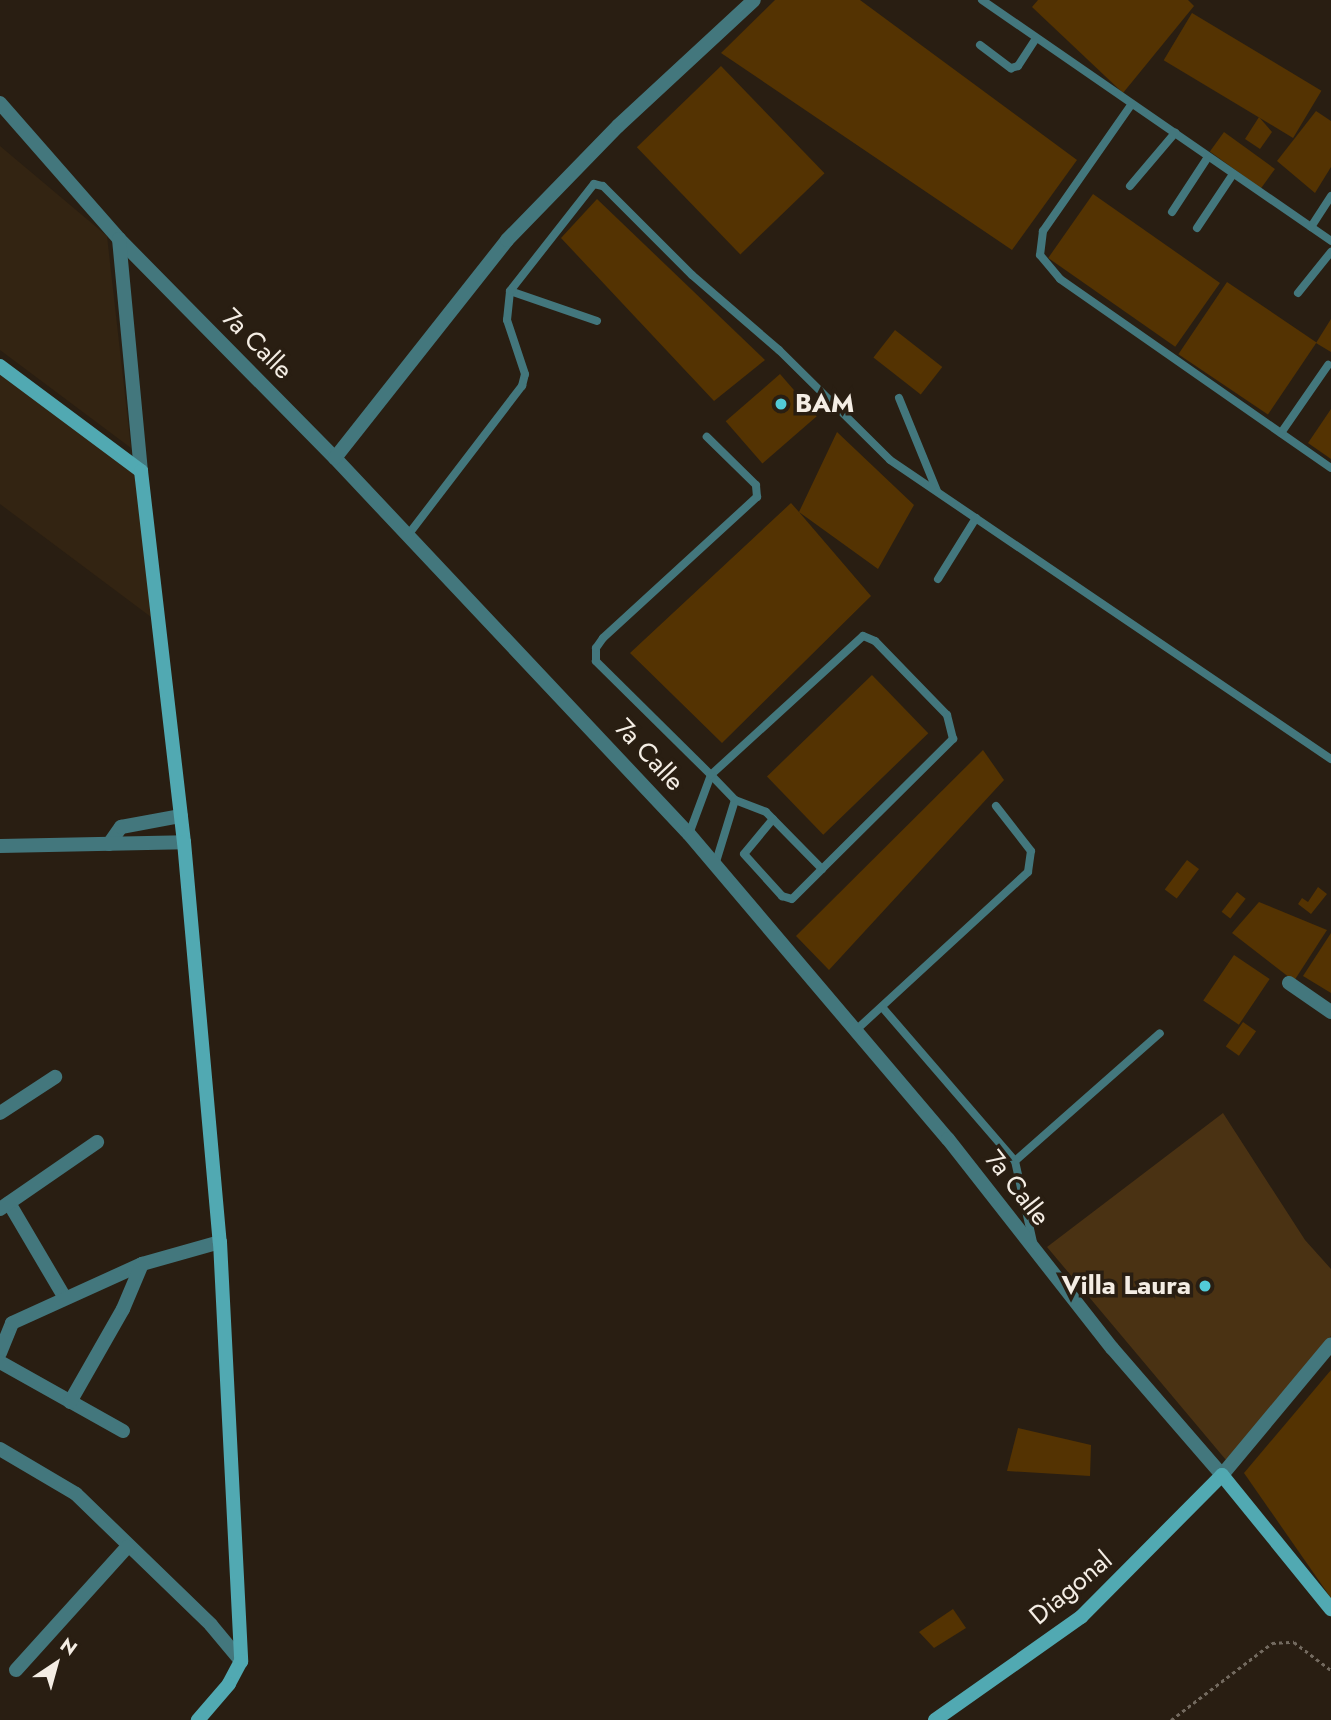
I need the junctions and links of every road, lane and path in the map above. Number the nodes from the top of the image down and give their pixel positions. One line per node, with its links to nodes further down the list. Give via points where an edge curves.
1 (754, 0): 26 (street, via 618,126 507,240)
2 (982, 0): 3 (lane)
3 (1037, 38): 4 (lane, via 1018,66 1011,68); 6 (lane)
4 (979, 45)
5 (0, 103): 15 (street, 7a Calle)
6 (1131, 105): 7 (lane); 24 (lane, via 1043,232 1040,255 1060,279)
7 (1175, 133): 8 (lane); 10 (lane)
8 (1208, 157): 9 (lane); 12 (lane)
9 (1233, 174): 13 (lane); 14 (lane)
10 (1130, 186)
11 (1331, 196): 13 (lane)
12 (1172, 212)
13 (1311, 227): 16 (lane)
14 (1197, 228)
15 (120, 239): 26 (street, 7a Calle); 28 (street)
16 (1331, 241)
17 (1331, 252): 19 (lane)
18 (510, 291): 20 (lane); 29 (lane, via 586,188 603,186 890,460); 31 (lane, via 507,320 524,374 522,386)
19 (1298, 293)
20 (597, 321)
21 (1328, 365): 24 (lane)
22 (0, 366): 28 (street)
23 (900, 398): 29 (lane)
24 (1281, 433): 27 (lane)
25 (707, 437): 34 (lane, via 756,485 757,497 603,638 596,648 596,661)
26 (335, 458): 31 (street, 7a Calle)
27 (1331, 468)
28 (141, 471): 37 (street)
29 (937, 491): 30 (lane)
30 (976, 518): 32 (lane); 33 (lane)
31 (408, 535): 39 (street, 7a Calle)
32 (938, 579)
33 (1331, 759)
34 (711, 775): 35 (lane); 39 (lane); 44 (lane, via 855,642 863,636 875,641 947,715 953,739)
35 (735, 800): 38 (lane, via 748,802); 43 (lane)
36 (996, 806): 46 (lane, via 1031,851 1028,872)
37 (181, 816): 40 (street); 41 (street, via 121,827)
38 (773, 819): 44 (lane); 44 (lane, via 745,851 754,867 788,900)
39 (689, 834): 43 (street, 7a Calle)
40 (184, 842): 41 (street); 55 (street)
41 (109, 844): 42 (street)
42 (0, 846)
43 (715, 865): 48 (street, 7a Calle)
44 (822, 869)
45 (1289, 983): 47 (street)
46 (881, 1007): 48 (lane); 53 (lane)
47 (1331, 1012)
48 (855, 1031): 56 (street, 7a Calle)
49 (1160, 1033): 53 (lane)
50 (55, 1077): 51 (street)
51 (0, 1113)
52 (96, 1142): 54 (street)
53 (1014, 1161): 56 (lane)
54 (4, 1206): 58 (street)
55 (220, 1242): 57 (street); 69 (street)
56 (1035, 1251): 66 (street, 7a Calle, via 1164,1411)
57 (142, 1264): 58 (street); 63 (street, via 123,1309)
58 (65, 1298): 59 (street)
59 (6, 1322): 61 (street)
60 (1331, 1344): 66 (street)
61 (0, 1353)
62 (0, 1362): 63 (street)
63 (70, 1402): 64 (street)
64 (123, 1431)
65 (0, 1449): 67 (street, via 76,1494)
66 (1222, 1475): 68 (street); 73 (street, Diagonal, via 1081,1617)
67 (127, 1547): 69 (street, via 211,1625); 70 (street)
68 (1331, 1609)
69 (241, 1661): 72 (street, via 229,1684)
70 (16, 1670)
71 (1331, 1670): 74 (path, via 1294,1642 1272,1643)
72 (198, 1720)
73 (934, 1720)
74 (1171, 1720)

